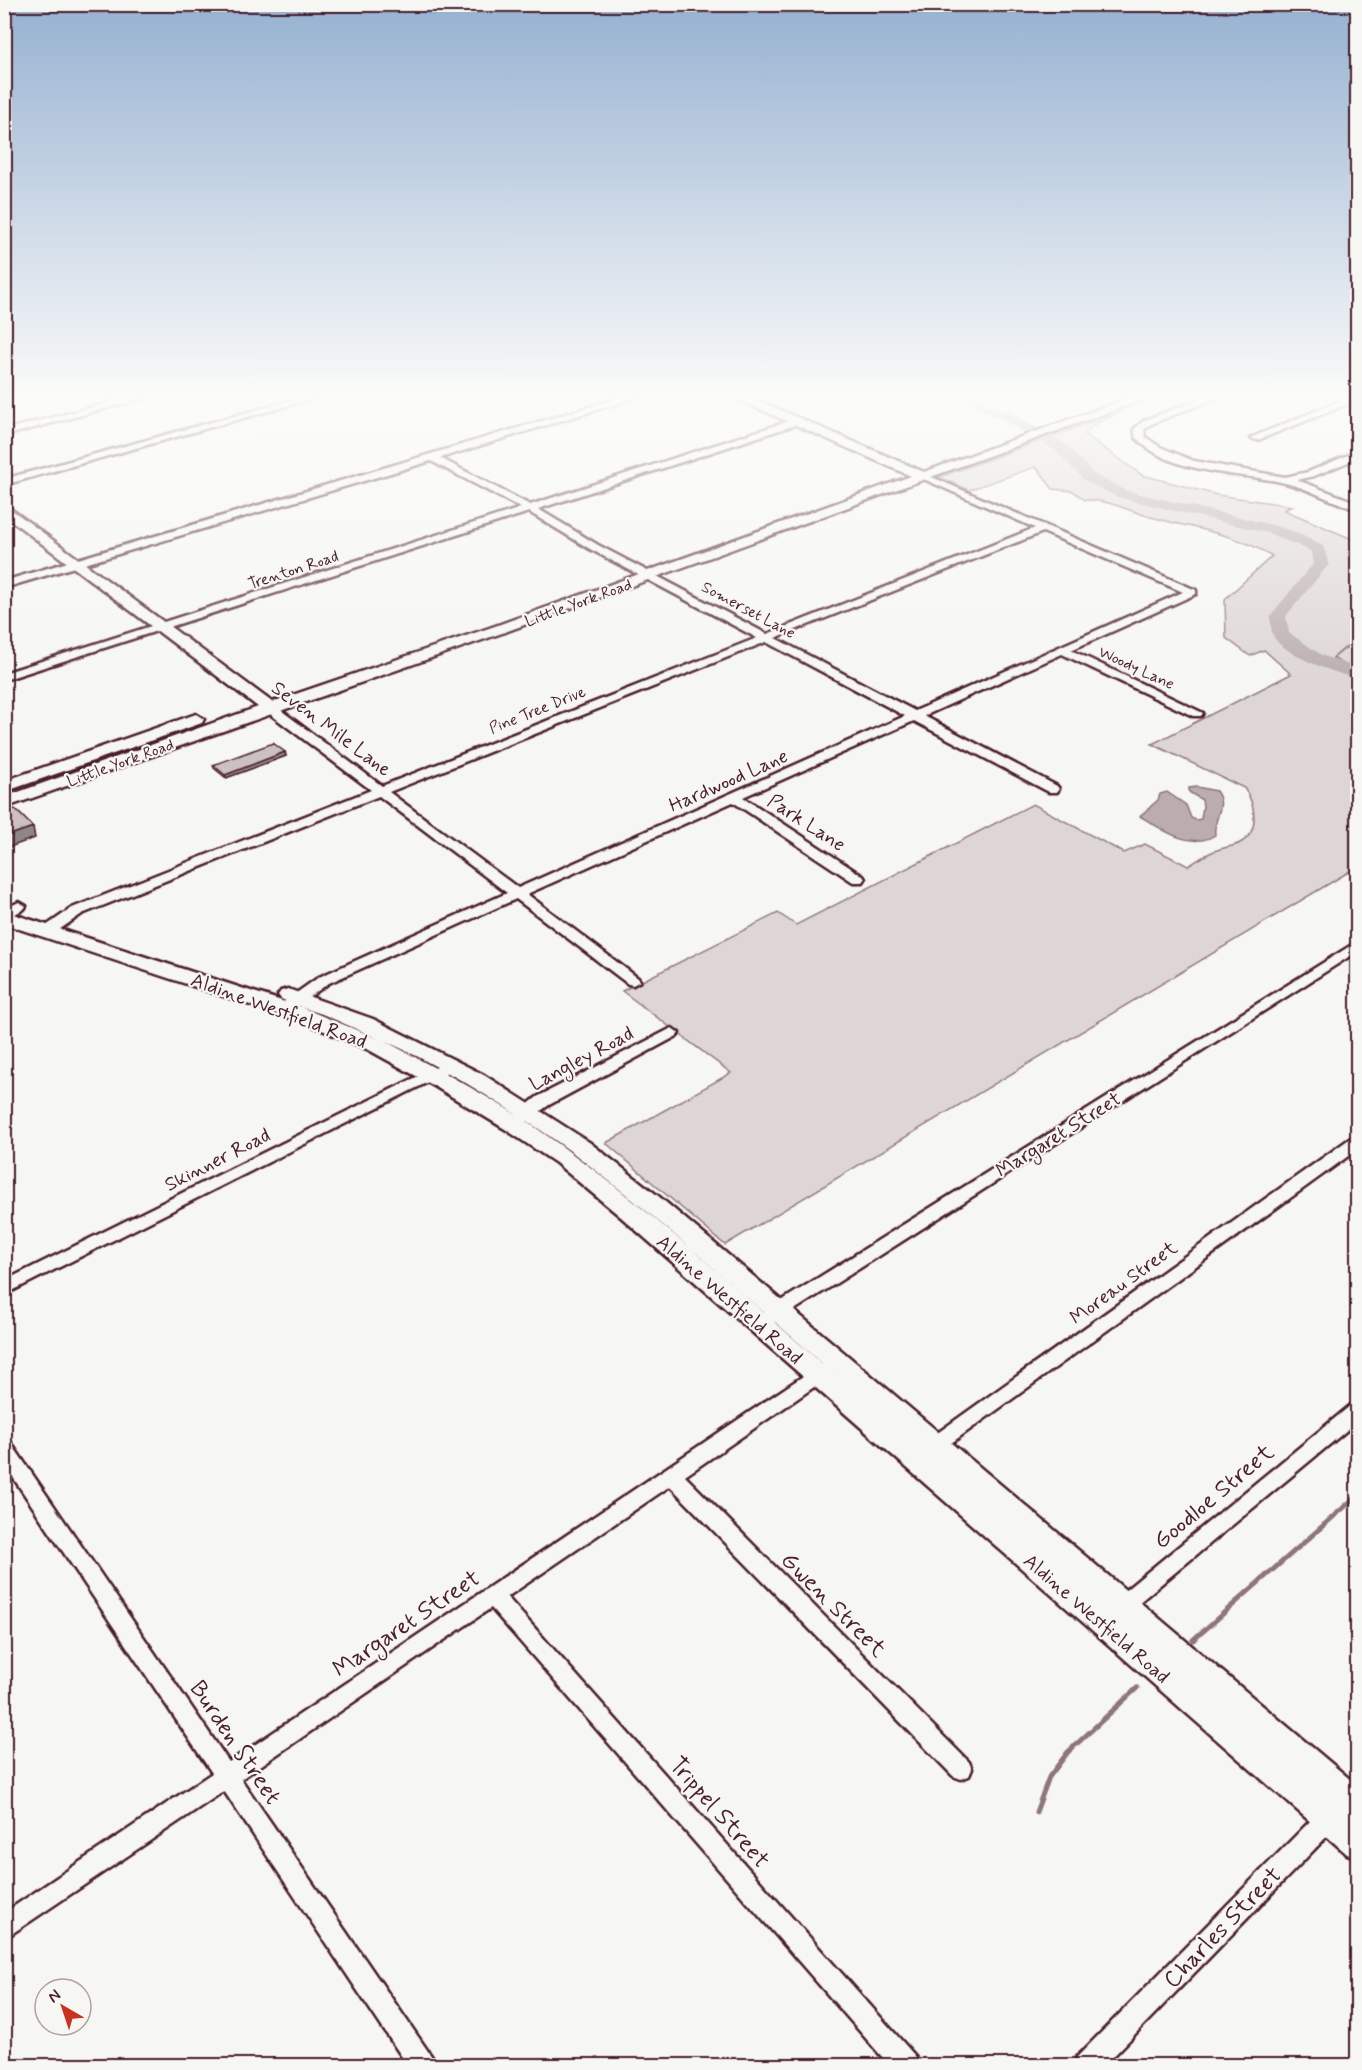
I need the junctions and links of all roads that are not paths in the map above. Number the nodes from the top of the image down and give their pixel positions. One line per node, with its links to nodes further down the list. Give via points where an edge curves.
1 (316, 492): 12 (street)
2 (498, 492): 8 (street, Somerset Lane)
3 (576, 492): 8 (street, Trenton Road)
4 (852, 492): 13 (main road, Little York Road)
5 (881, 492): 13 (main road, Little York Road)
6 (958, 492): 11 (street)
7 (1317, 492): 9 (street)
8 (528, 507): 13 (street, Somerset Lane); 15 (street, Trenton Road)
9 (1358, 507)
10 (4, 508): 12 (main road, Seven Mile Lane)
11 (1044, 528): 16 (street, Pine Tree Drive); 17 (street, Hardwood Lane, via 1192,592)
12 (78, 563): 14 (street); 15 (main road, Seven Mile Lane)
13 (643, 572): 16 (street, Somerset Lane); 19 (main road, Little York Road)
14 (4, 585)
15 (162, 628): 18 (street, Trenton Road); 19 (main road, Seven Mile Lane)
16 (768, 637): 21 (street, Somerset Lane); 24 (street, Pine Tree Drive)
17 (1064, 651): 20 (street, Woody Lane); 21 (street, Hardwood Lane)
18 (4, 677)
19 (264, 703): 22 (main road, Little York Road); 24 (street, Seven Mile Lane); 26 (main road, Little York Road)
20 (1197, 713)
21 (916, 717): 23 (street, Somerset Lane); 25 (street, Hardwood Lane)
22 (4, 787)
23 (1053, 789)
24 (380, 791): 28 (street, Seven Mile Lane); 30 (street, Pine Tree Drive, via 77,911)
25 (735, 798): 27 (street, Park Lane); 28 (street, Hardwood Lane)
26 (4, 803)
27 (858, 879)
28 (519, 894): 32 (street, Seven Mile Lane); 33 (street, Hardwood Lane, via 324,980)
29 (8, 910): 30 (main road, Aldine Westfield Road)
30 (55, 926): 33 (main road, Aldine Westfield Road)
31 (1358, 945): 39 (street, Margaret Street)
32 (633, 981)
33 (290, 1004): 35 (main road, Aldine Westfield Road)
34 (672, 1033): 36 (street, Langley Road)
35 (440, 1071): 36 (main road, Aldine Westfield Road); 38 (street, Skinner Road)
36 (520, 1117): 39 (main road, Aldine Westfield Road, via 580,1147 639,1206)
37 (1358, 1141): 43 (street, Moreau Street)
38 (4, 1289)
39 (768, 1318): 40 (main road, Aldine Westfield Road)
40 (827, 1369): 43 (main road, Aldine Westfield Road); 44 (street, Margaret Street)
41 (1358, 1410): 46 (street, Goodloe Street)
42 (4, 1448): 49 (street, Burden Street)
43 (925, 1452): 46 (main road, Aldine Westfield Road); 47 (main road, Aldine Westfield Road)
44 (672, 1475): 45 (street, Margaret Street); 48 (street, Gwen Street)
45 (493, 1595): 49 (street, Margaret Street); 55 (street, Trippel Street)
46 (1122, 1604): 47 (street, Goodloe Street); 50 (main road, Aldine Westfield Road)
47 (1102, 1622): 51 (main road, Aldine Westfield Road)
48 (961, 1769)
49 (226, 1776): 53 (street, Margaret Street); 54 (street, Burden Street)
50 (1355, 1798): 51 (street, Charles Street)
51 (1329, 1818): 52 (main road, Aldine Westfield Road); 56 (street, Charles Street)
52 (1358, 1843)
53 (4, 1927)
54 (423, 2066)
55 (907, 2066)
56 (1086, 2066)

